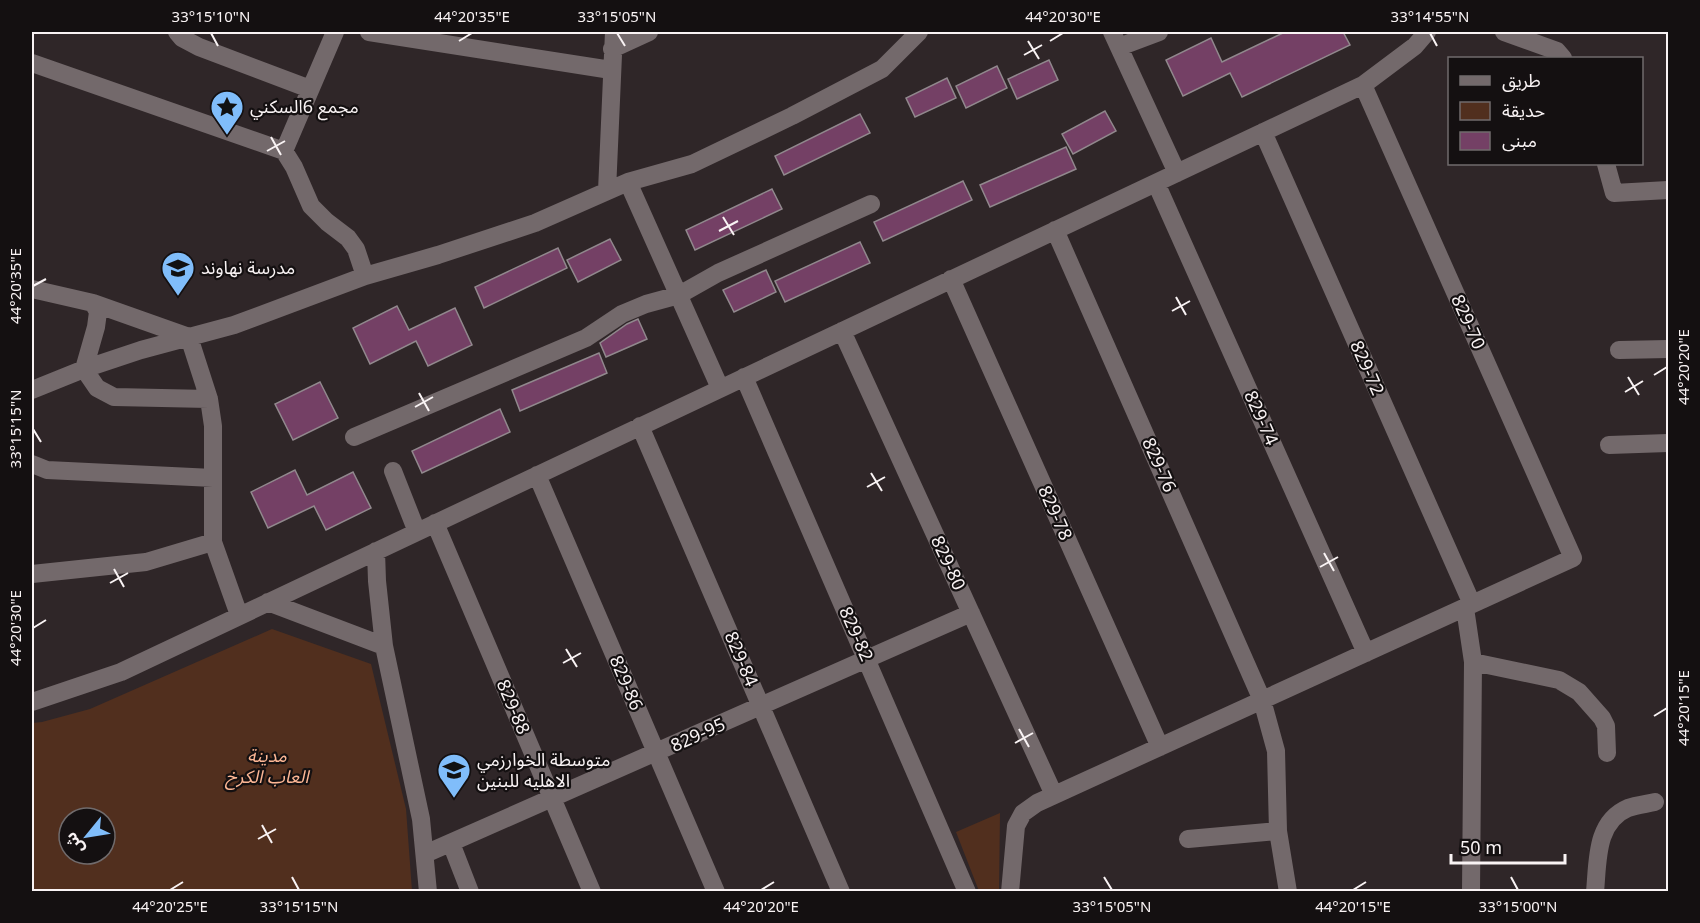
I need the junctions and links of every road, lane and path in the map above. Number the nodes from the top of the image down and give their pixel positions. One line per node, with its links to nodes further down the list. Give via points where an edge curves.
1 (177, 32): 15 (street, via 199,47)
2 (335, 32): 15 (street)
3 (369, 32): 13 (street)
4 (649, 32): 10 (street)
5 (919, 32): 20 (street, via 882,69 792,116 692,164)
6 (1159, 32): 9 (street)
7 (1427, 32): 14 (street, via 1415,46)
8 (1504, 32): 11 (street, via 1557,51)
9 (1116, 39): 19 (street)
10 (613, 40): 13 (street)
11 (1562, 57)
12 (32, 63): 17 (street)
13 (611, 70): 23 (street)
14 (1363, 85): 16 (street); 54 (street, 829-70, via 1573,558)
15 (310, 89): 17 (street)
16 (1263, 132): 19 (street); 54 (street, 829-72)
17 (284, 152): 26 (street, via 311,206 356,249)
18 (1606, 165): 22 (street, via 1614,193)
19 (1177, 173): 21 (street)
20 (628, 182): 23 (street); 29 (street)
21 (1156, 183): 25 (street); 58 (street, 829-74)
22 (1668, 190)
23 (607, 191): 26 (street, via 535,223)
24 (871, 204): 29 (street, via 718,273)
25 (1055, 230): 27 (street); 61 (street, 829-76)
26 (365, 276): 32 (street, via 234,325)
27 (951, 279): 31 (street); 64 (street, 829-78)
28 (32, 289): 30 (street)
29 (679, 295): 37 (street); 41 (street, via 622,314 586,338)
30 (93, 303): 32 (street); 35 (street, via 98,312 96,327)
31 (842, 331): 36 (street); 55 (street, 829-80)
32 (189, 337): 35 (street); 39 (street)
33 (1668, 349): 34 (street)
34 (1619, 350)
35 (84, 369): 38 (street); 39 (street, via 97,388 114,397)
36 (744, 377): 37 (street); 59 (street, 829-82)
37 (720, 388): 40 (street)
38 (32, 390)
39 (209, 399): 47 (street)
40 (640, 426): 46 (street); 63 (street, 829-84)
41 (354, 437)
42 (1668, 443): 43 (street)
43 (1609, 445)
44 (32, 464): 47 (street, via 47,470)
45 (393, 471): 49 (street)
46 (537, 475): 48 (street); 66 (street, 829-86)
47 (213, 478): 50 (street)
48 (435, 523): 49 (street); 68 (street, 829-88)
49 (417, 532): 51 (street)
50 (213, 542): 52 (street, via 146,562); 56 (street)
51 (376, 551): 53 (street); 57 (street)
52 (32, 574)
53 (268, 602): 56 (street); 57 (street)
54 (1468, 606): 58 (street); 60 (street, 829-72)
55 (970, 613): 59 (street, 829-95); 67 (street, 829-80)
56 (239, 615): 62 (street, via 121,672)
57 (384, 646): 73 (street)
58 (1366, 653): 61 (street)
59 (867, 660): 63 (street, 829-95); 79 (street, 829-82)
60 (1473, 662): 65 (street, via 1559,680 1579,692 1606,726); 82 (street, 829-72)
61 (1262, 700): 64 (street); 70 (street, 829-76, via 1276,751)
62 (32, 702)
63 (761, 707): 66 (street, 829-95); 78 (street, 829-84)
64 (1160, 747): 67 (street)
65 (1606, 753)
66 (657, 754): 68 (street, 829-95); 77 (street, 829-86)
67 (1054, 795): 80 (street, via 1023,813 1016,826)
68 (552, 797): 72 (street, 829-95); 76 (street, 829-88)
69 (1655, 802): 83 (street, via 1629,808 1606,826 1599,844)
70 (1278, 831): 71 (street); 81 (street, 829-76)
71 (1188, 839)
72 (451, 843): 73 (street, 829-95); 75 (street)
73 (425, 854): 74 (street)
74 (428, 891)
75 (470, 891)
76 (592, 891)
77 (716, 891)
78 (841, 891)
79 (967, 891)
80 (1010, 891)
81 (1288, 891)
82 (1471, 891)
83 (1595, 891)

